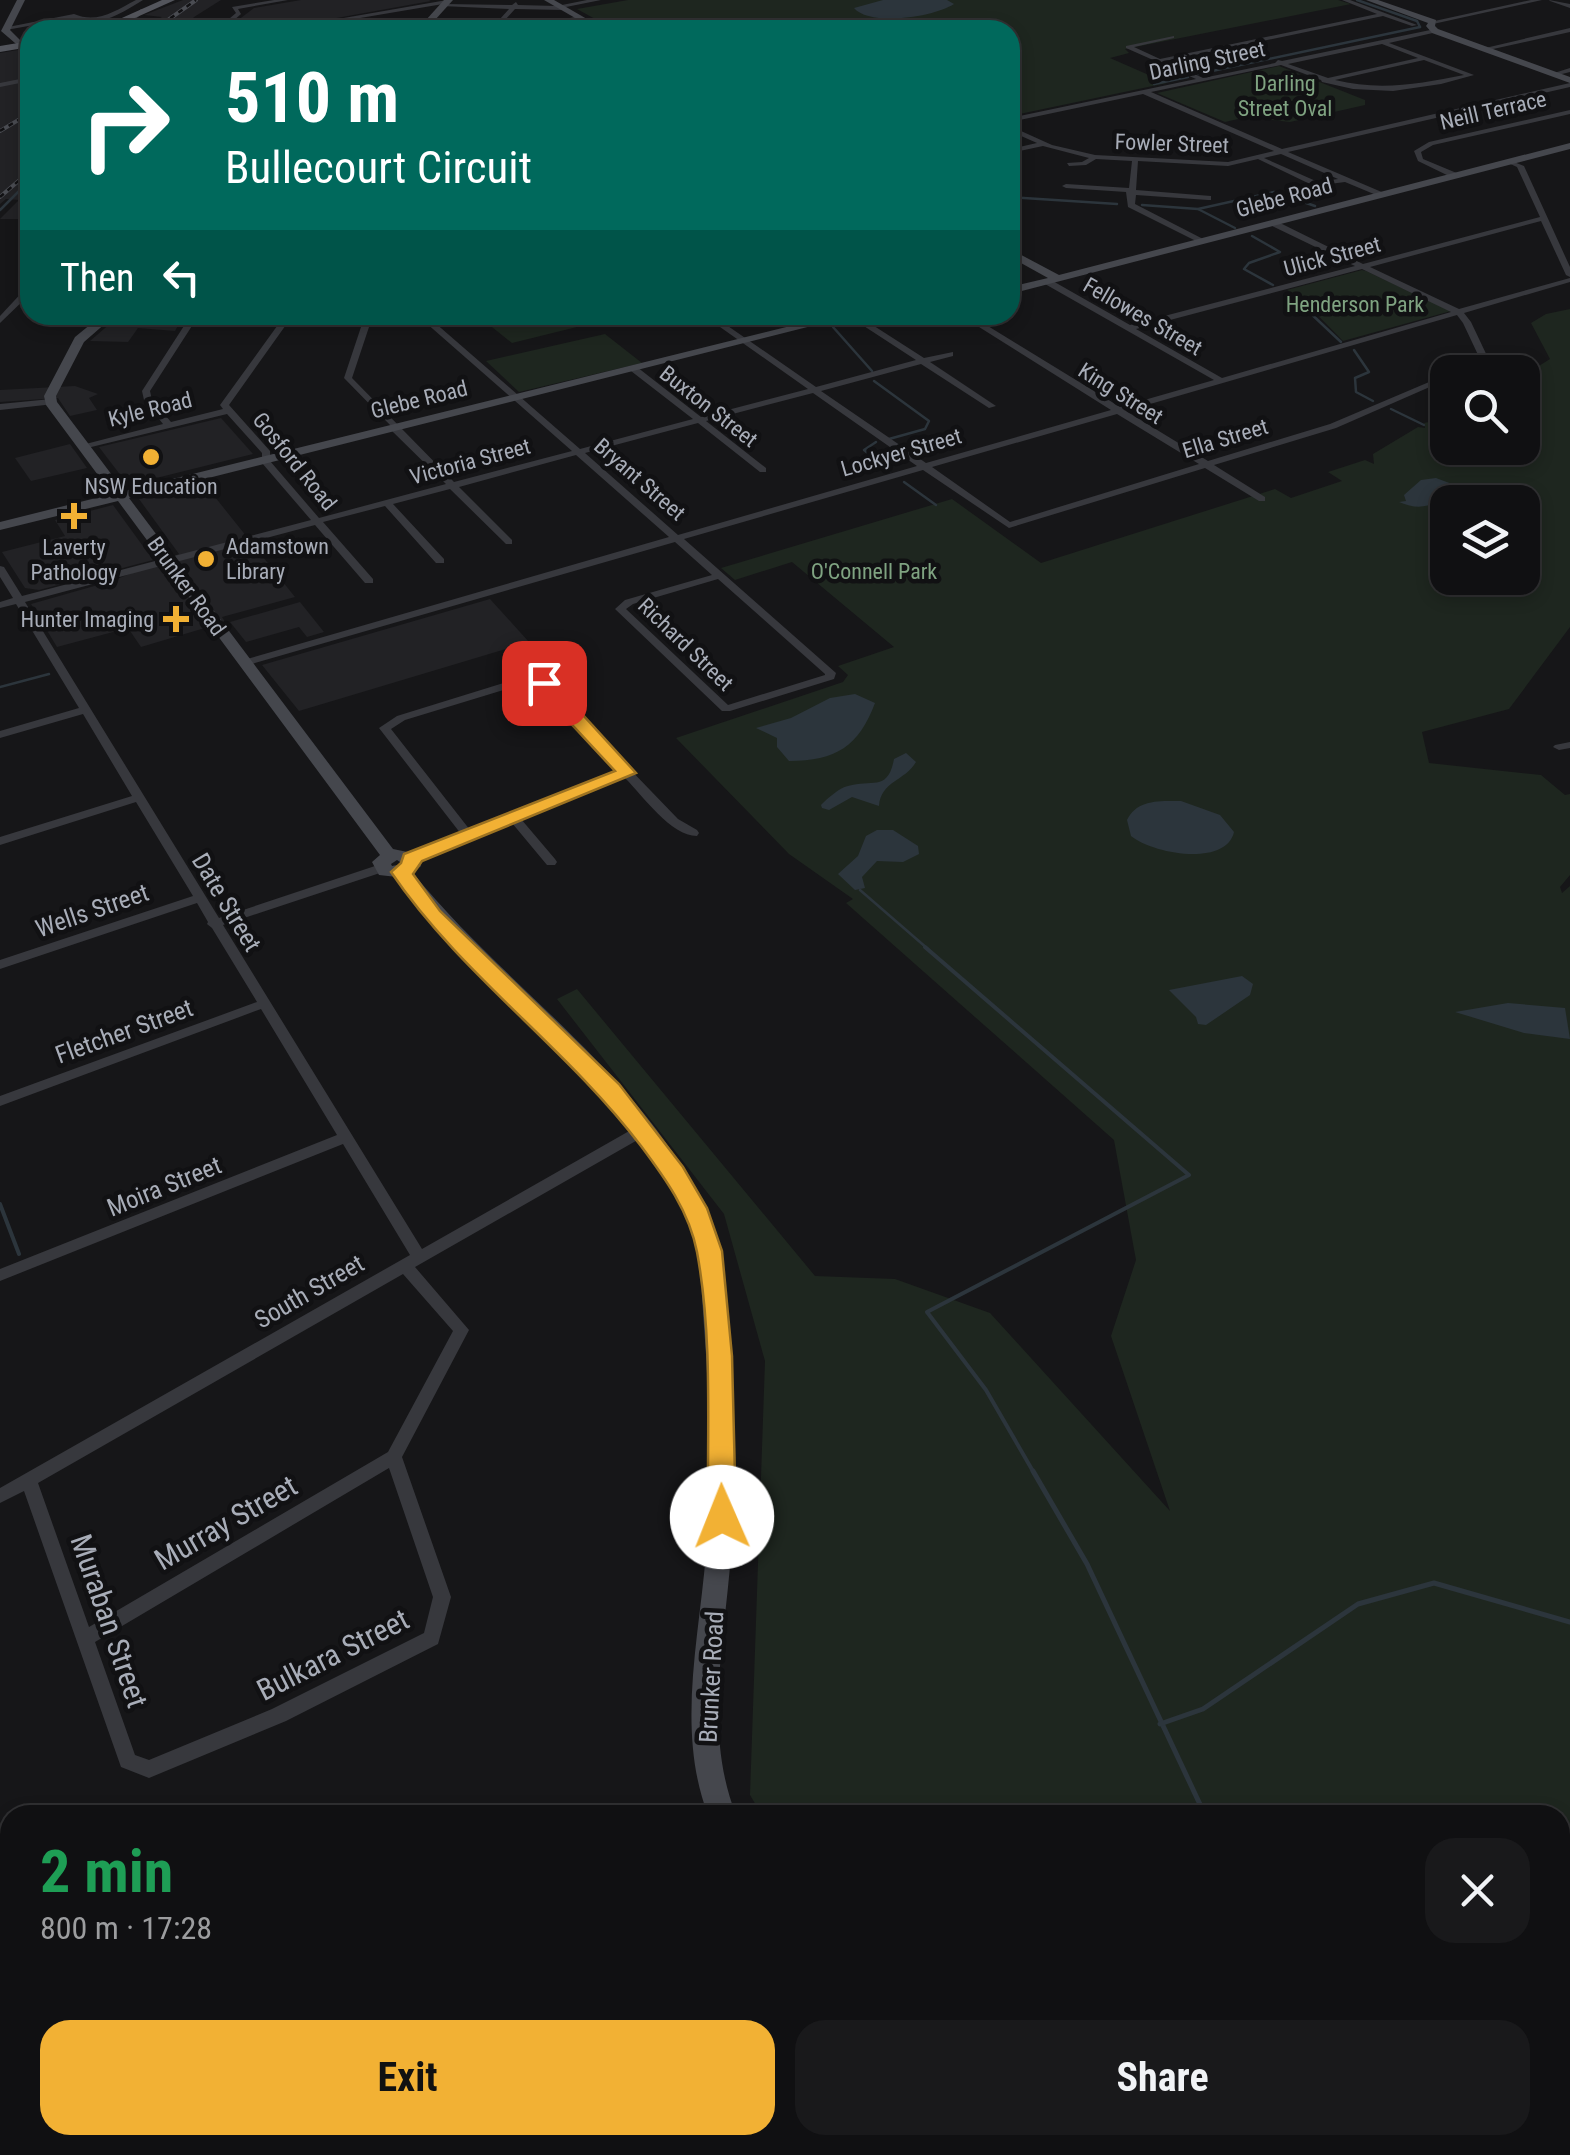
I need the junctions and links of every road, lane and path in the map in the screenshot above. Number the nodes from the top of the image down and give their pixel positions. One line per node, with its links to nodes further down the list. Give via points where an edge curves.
1 (21, 0): 30 (main road)
2 (170, 0): 13 (main road)
3 (228, 0): 16 (street)
4 (286, 0): 16 (street)
5 (519, 0): 17 (street)
6 (578, 0): 14 (street)
7 (598, 0): 14 (street)
8 (1344, 0): 18 (street)
9 (1370, 0): 32 (main road)
10 (1538, 0): 32 (street, Darling Street)
11 (1552, 0): 15 (street)
12 (446, 3): 17 (street); 25 (street)
13 (142, 5): 22 (street); 23 (main road)
14 (557, 5): 17 (street); 19 (main road)
15 (1570, 6)
16 (234, 8): 24 (street, via 239,12)
17 (511, 9): 26 (street)
18 (1383, 14): 31 (street); 39 (street)
19 (580, 18): 27 (street); 28 (main road)
20 (51, 20): 21 (street)
21 (79, 20)
22 (110, 20)
23 (118, 20)
24 (230, 20)
25 (336, 20)
26 (502, 20)
27 (567, 20)
28 (584, 20)
29 (20, 26): 30 (street)
30 (6, 28): 35 (main road)
31 (1413, 29): 32 (street, Darling Street); 32 (street, Darling Street); 36 (street, Darling Street)
32 (1436, 29): 37 (main road)
33 (1570, 30): 37 (street)
34 (1172, 36): 39 (street, via 1128,47)
35 (20, 39)
36 (1379, 41): 38 (street); 40 (street, Darling Street)
37 (1484, 49): 42 (main road)
38 (1424, 58): 44 (street); 44 (street, via 1471,75 1397,92)
39 (1159, 61): 43 (street)
40 (1278, 62): 43 (street, Darling Street); 44 (street)
41 (1570, 70): 42 (street)
42 (1554, 74): 45 (main road)
43 (1202, 79): 46 (street, Darling Street)
44 (1324, 81)
45 (1570, 82): 49 (street, Fowler Street)
46 (1144, 92): 48 (street, Darling Street); 55 (street)
47 (1570, 112): 51 (street, Neill Terrace)
48 (1020, 118)
49 (1422, 120): 51 (street); 55 (street, Fowler Street)
50 (1020, 133): 52 (street, Fowler Street)
51 (1461, 136): 61 (street, Neill Terrace, via 1417,150 1420,160)
52 (1043, 144): 54 (street); 56 (street, Fowler Street)
53 (1570, 146): 59 (main road, Glebe Road)
54 (1020, 149)
55 (1284, 152): 57 (street, Fowler Street); 62 (street)
56 (1095, 157): 58 (street, Fowler Street); 60 (street)
57 (1260, 158): 58 (street, Fowler Street, via 1206,165); 62 (street, via 1317,184)
58 (1136, 161): 64 (street)
59 (1509, 162): 61 (main road, Glebe Road); 67 (street, via 1520,166)
60 (1069, 164)
61 (1456, 176): 65 (main road, Glebe Road)
62 (1345, 180): 65 (street)
63 (1065, 188): 64 (street)
64 (1130, 191): 66 (street); 69 (street, via 1132,207)
65 (1381, 195): 68 (main road, Glebe Road)
66 (1208, 198)
67 (1544, 218): 71 (street, Ulick Street); 72 (street)
68 (1273, 224): 69 (main road, Glebe Road); 71 (street)
69 (1202, 242): 73 (main road, Glebe Road)
70 (1020, 259): 73 (main road)
71 (1363, 266): 78 (street); 89 (street, Ulick Street)
72 (1570, 278): 78 (street, Lockyer Street)
73 (1053, 280): 74 (main road, Glebe Road); 89 (street, Fellowes Street)
74 (1020, 288)
75 (20, 300): 77 (street)
76 (0, 305): 77 (street)
77 (14, 306): 79 (street)
78 (1458, 312): 92 (street); 95 (street, Lockyer Street)
79 (0, 321)
80 (97, 325): 99 (main road, via 78,340)
81 (189, 325): 105 (street, via 146,391)
82 (282, 325): 103 (street, Gosford Road, via 226,400)
83 (365, 325): 106 (street, via 348,378)
84 (433, 325): 98 (street, Bryant Street)
85 (722, 325): 90 (street)
86 (810, 325): 90 (main road, Glebe Road)
87 (866, 325): 93 (street)
88 (980, 325): 102 (street, King Street)
89 (1129, 328): 95 (street, Fellowes Street)
90 (745, 341): 94 (main road, Glebe Road); 97 (street)
91 (950, 354): 93 (street, Victoria Street)
92 (1483, 355)
93 (923, 362): 97 (street, Victoria Street); 100 (street)
94 (634, 369): 98 (main road, Glebe Road); 104 (street, Buxton Street)
95 (1221, 381): 102 (street, Lockyer Street)
96 (1430, 384): 110 (street, Ella Street, via 1333,426)
97 (814, 390): 104 (street, Victoria Street); 111 (street)
98 (518, 398): 106 (main road, Glebe Road); 108 (street, Bryant Street)
99 (51, 402): 101 (street); 107 (main road, Brunker Road)
100 (992, 406)
101 (0, 407)
102 (1116, 410): 110 (street, King Street); 111 (street, Lockyer Street)
103 (226, 411): 105 (street, Kyle Road); 109 (street, Gosford Road, via 267,454)
104 (700, 420): 108 (street, Victoria Street); 112 (street, Buxton Street)
105 (169, 425): 107 (street, Kyle Road)
106 (397, 428): 109 (main road, Glebe Road); 113 (street)
107 (84, 446): 114 (main road, Brunker Road)
108 (580, 452): 113 (street, Victoria Street); 119 (street, Bryant Street)
109 (265, 461): 114 (main road, Glebe Road); 117 (street, Gosford Road)
110 (1205, 465): 111 (street, Ella Street, via 1009,525); 115 (street, King Street)
111 (922, 467): 119 (street, Lockyer Street)
112 (763, 470)
113 (452, 486): 116 (street, Victoria Street); 120 (street)
114 (121, 497): 118 (main road, Glebe Road); 121 (main road, Brunker Road)
115 (1262, 499)
116 (387, 503): 117 (street, Victoria Street); 122 (street)
117 (318, 521): 121 (street, Victoria Street); 125 (street, Gosford Road)
118 (0, 526)
119 (676, 537): 124 (street, Bryant Street); 130 (street, Lockyer Street)
120 (509, 542)
121 (170, 561): 126 (street, Victoria Street); 130 (main road, Brunker Road)
122 (440, 561)
123 (0, 569): 126 (street, Date Street)
124 (719, 576): 128 (street); 132 (street, Bryant Street, via 831,674)
125 (369, 582)
126 (18, 600): 127 (street, Victoria Street); 133 (street, Date Street)
127 (0, 605)
128 (620, 607): 132 (street, Richard Street)
129 (525, 654): 131 (street)
130 (244, 663): 142 (main road, Brunker Road)
131 (535, 678): 135 (street); 139 (street, via 385,728)
132 (726, 709)
133 (86, 710): 134 (street); 136 (street, Date Street)
134 (0, 735)
135 (627, 773): 137 (street); 138 (street, via 674,822)
136 (138, 798): 140 (street); 143 (street, Date Street)
137 (515, 819): 139 (street); 141 (street)
138 (693, 832)
139 (469, 837): 142 (street)
140 (0, 841)
141 (551, 862)
142 (396, 864): 144 (street); 148 (main road, Brunker Road, via 433,916 611,1090)
143 (198, 898): 144 (street, Date Street); 145 (street, Wells Street)
144 (213, 924): 146 (street, Date Street)
145 (0, 965)
146 (263, 1004): 147 (street, Fletcher Street); 149 (street, Date Street)
147 (0, 1100)
148 (643, 1130): 150 (street, South Street); 157 (main road, Brunker Road, via 695,1208 709,1251 722,1517 707,1682 708,1761)
149 (345, 1138): 150 (street, Date Street); 151 (street, Moira Street)
150 (412, 1261): 152 (street, via 462,1330); 153 (street, South Street)
151 (0, 1276)
152 (394, 1458): 155 (street, Murray Street); 156 (street, Bulkara Street, via 442,1597 432,1638 279,1715)
153 (28, 1480): 154 (street, South Street); 155 (street, Muraban Street)
154 (0, 1496)
155 (86, 1638): 156 (street, Muraban Street, via 128,1761)
156 (149, 1769)
157 (717, 1805)

